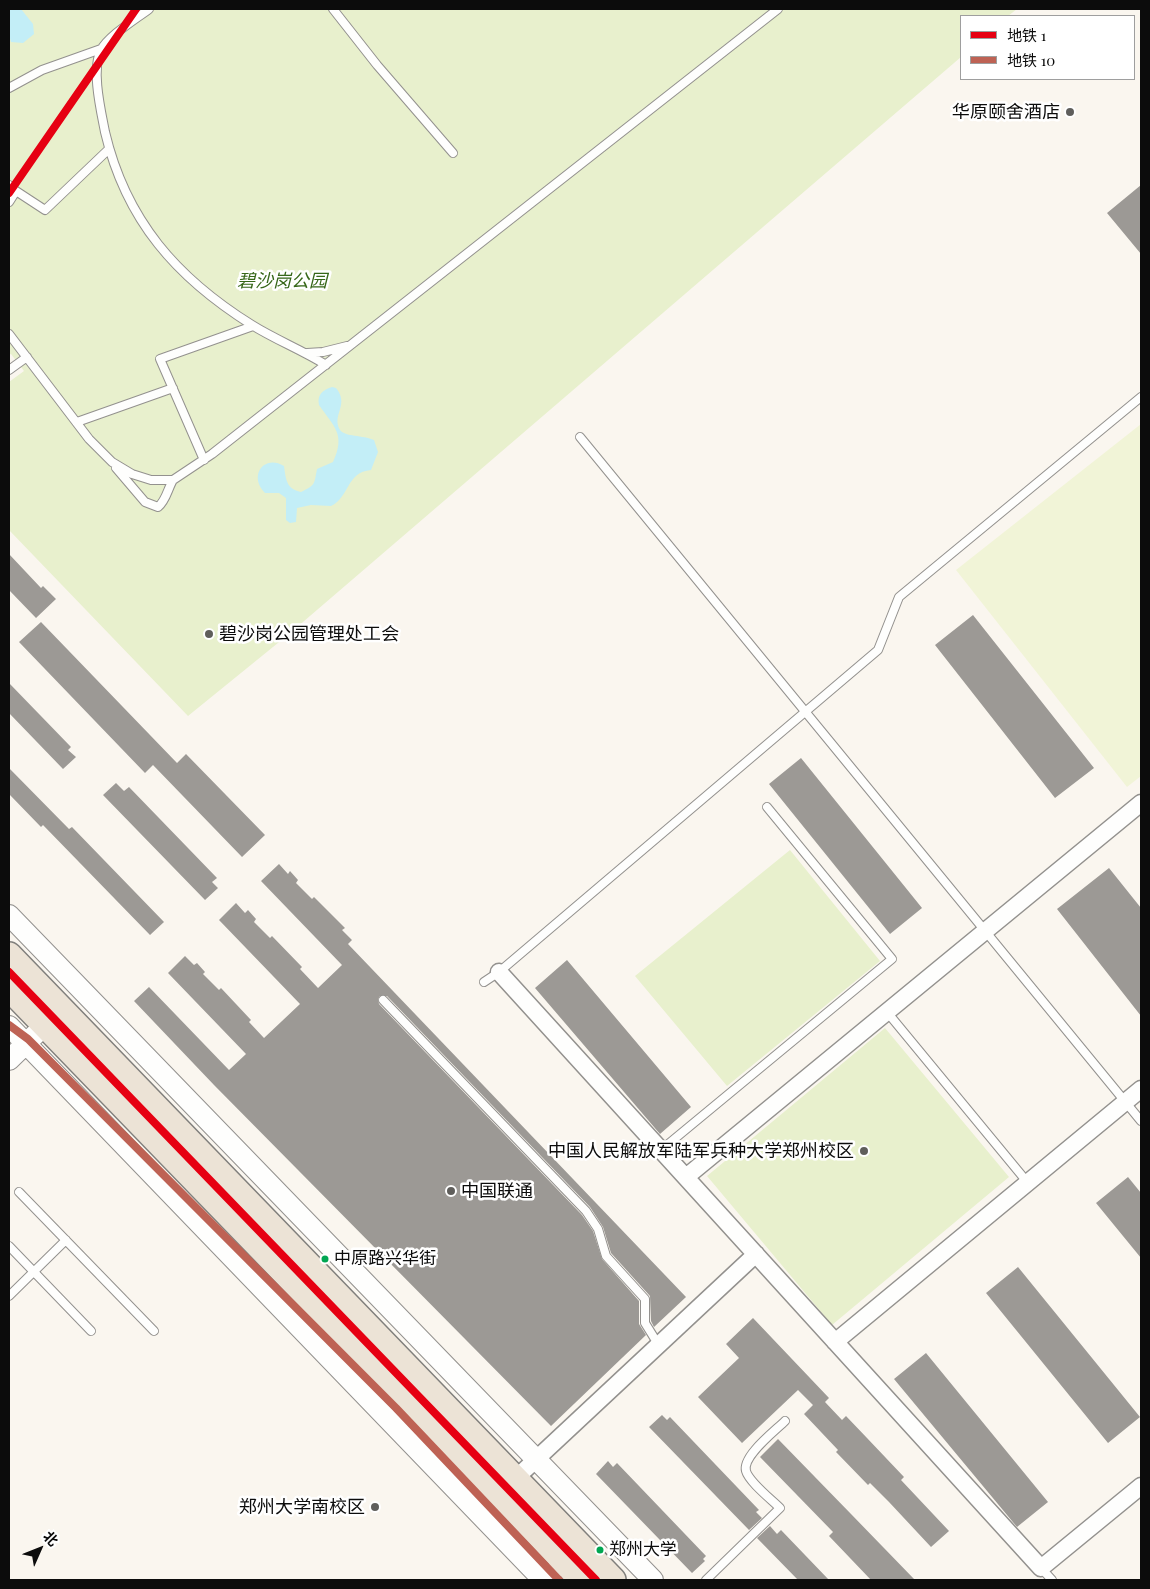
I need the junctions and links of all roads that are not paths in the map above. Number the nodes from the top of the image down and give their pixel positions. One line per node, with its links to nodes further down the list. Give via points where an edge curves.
1 (149, 9): 4 (lane, via 110,39)
2 (333, 9): 7 (lane)
3 (778, 9): 13 (lane)
4 (101, 50): 5 (lane, via 42,70); 6 (lane, via 97,63 100,108)
5 (9, 88)
6 (109, 150): 9 (lane, via 44,210); 11 (lane, via 126,194 170,260 213,298)
7 (453, 153)
8 (9, 185): 9 (lane)
9 (16, 191): 10 (lane)
10 (9, 202)
11 (254, 326): 14 (lane); 18 (lane, via 160,359)
12 (9, 334): 15 (lane)
13 (351, 345): 14 (lane); 16 (lane)
14 (306, 353): 16 (lane)
15 (27, 357): 17 (lane); 20 (lane)
16 (326, 365): 22 (lane)
17 (9, 370)
18 (173, 388): 20 (lane); 22 (lane)
19 (1141, 397): 25 (lane, via 899,597 878,650)
20 (77, 422): 23 (lane)
21 (580, 437): 25 (lane)
22 (204, 460): 24 (lane)
23 (112, 462): 24 (lane, via 150,480); 24 (lane, via 145,502 158,507)
24 (173, 480)
25 (804, 711): 29 (lane); 31 (lane)
26 (1141, 803): 29 (street)
27 (768, 807): 43 (lane, via 892,958)
28 (9, 915): 57 (street)
29 (985, 931): 35 (street); 41 (lane)
30 (9, 955): 58 (main road)
31 (499, 972): 32 (lane); 43 (street)
32 (484, 982)
33 (9, 988): 36 (main road)
34 (383, 1000): 55 (lane, via 586,1211 598,1229 606,1256 645,1300 645,1323)
35 (887, 1012): 44 (street); 45 (lane)
36 (45, 1025): 38 (street); 60 (main road)
37 (9, 1026): 38 (street)
38 (26, 1044): 39 (street); 62 (street)
39 (9, 1060)
40 (1141, 1089): 41 (street)
41 (1126, 1102): 42 (lane); 45 (street)
42 (1141, 1121)
43 (661, 1150): 44 (street)
44 (686, 1177): 49 (street)
45 (1028, 1183): 54 (street)
46 (19, 1192): 47 (lane)
47 (66, 1240): 50 (lane); 53 (lane)
48 (9, 1246): 50 (lane)
49 (756, 1254): 54 (street); 55 (street)
50 (34, 1272): 51 (lane); 52 (lane)
51 (9, 1296)
52 (91, 1331)
53 (154, 1331)
54 (835, 1342): 61 (street)
55 (658, 1344): 57 (street)
56 (785, 1421): 66 (lane, via 746,1462 749,1477 780,1508)
57 (536, 1461): 58 (street); 65 (street)
58 (515, 1479): 64 (main road)
59 (1141, 1486): 61 (street)
60 (564, 1562): 62 (street); 63 (main road)
61 (1041, 1568): 67 (lane)
62 (544, 1580)
63 (582, 1580)
64 (613, 1580)
65 (653, 1580)
66 (706, 1580)
67 (1052, 1580)

